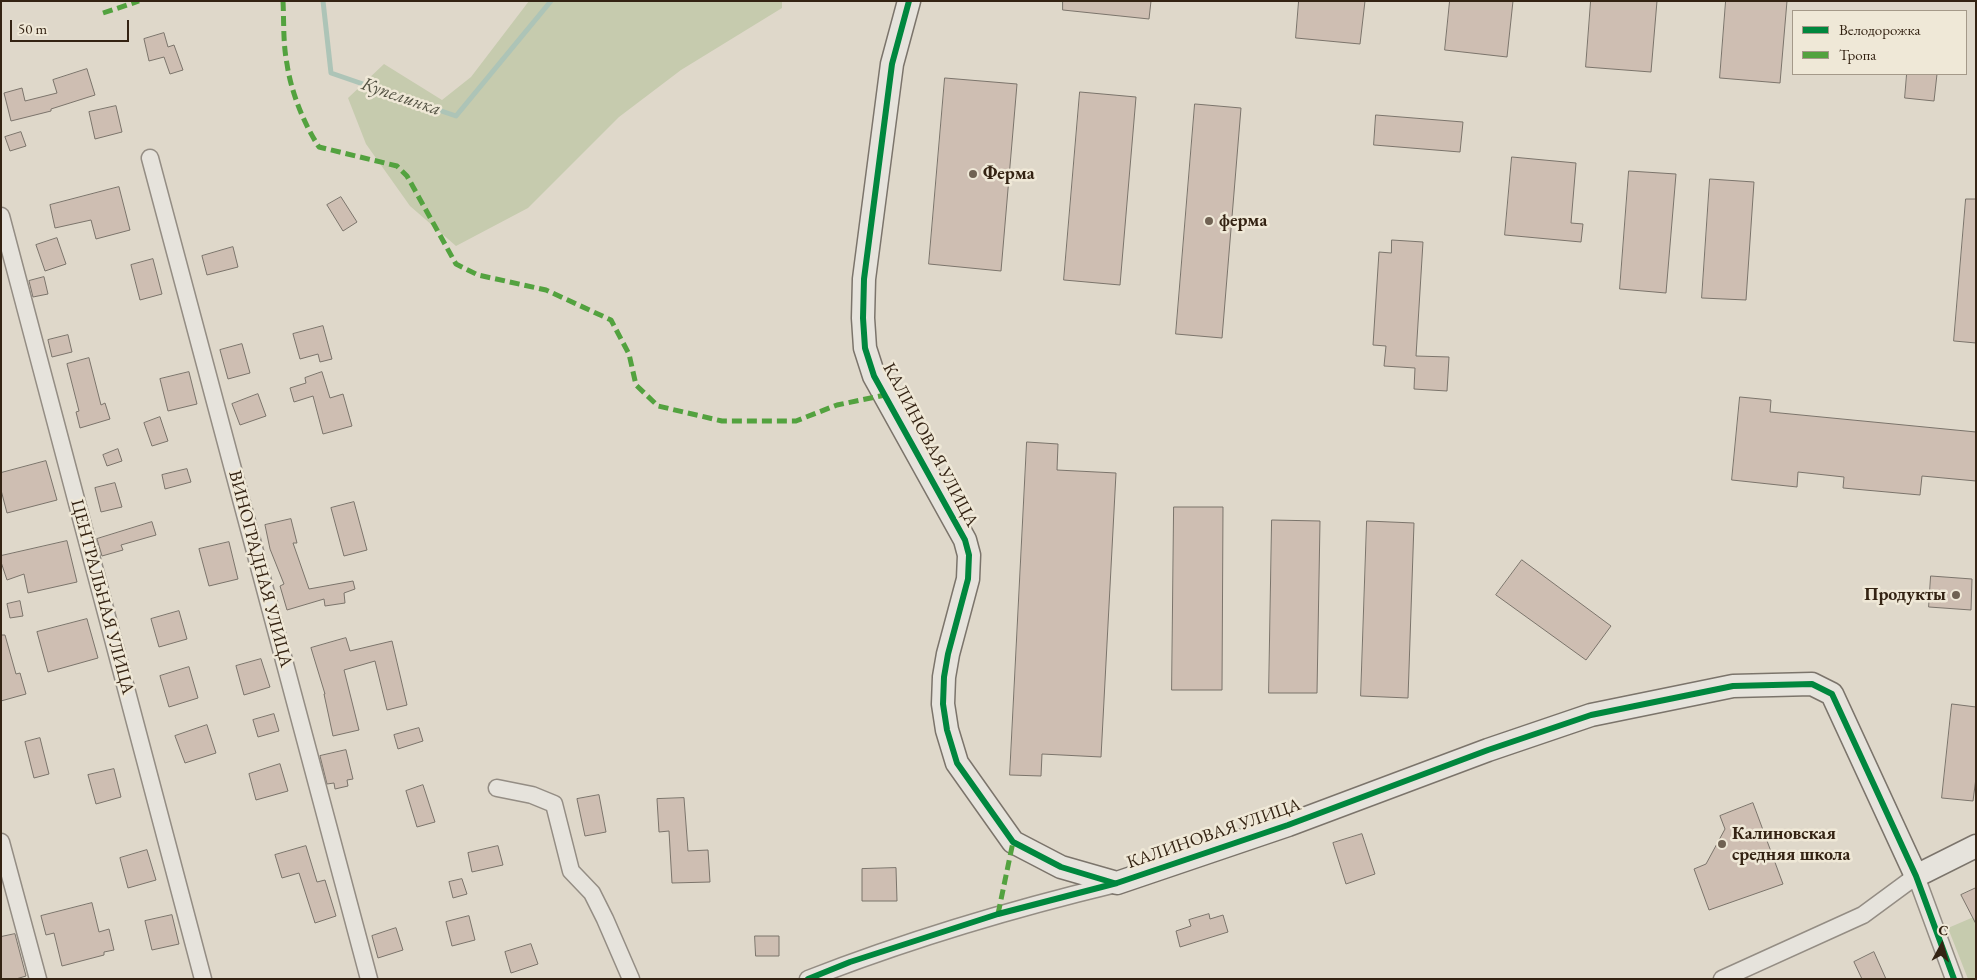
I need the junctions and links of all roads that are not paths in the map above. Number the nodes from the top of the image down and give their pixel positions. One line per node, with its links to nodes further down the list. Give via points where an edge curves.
1 (909, 1): 8 (street, КАЛИНОВАЯ УЛИЦА, via 892,64 864,279 863,326 865,348 874,376 965,540 969,555 968,579 944,677 943,704 947,730 957,763 1013,842 1061,867)
2 (150, 158): 11 (street, ВИНОГРАДНАЯ УЛИЦА)
3 (1, 216): 10 (street, ЦЕНТРАЛЬНАЯ УЛИЦА)
4 (497, 788): 12 (street, via 532,795 554,804 571,871 592,893)
5 (1, 842): 9 (street)
6 (1976, 846): 7 (street)
7 (1916, 876): 8 (street, КАЛИНОВАЯ УЛИЦА, via 1832,694 1812,684 1733,686 1591,716); 14 (street, via 1863,915); 15 (street)
8 (1117, 883): 13 (street, via 998,914)
9 (38, 979)
10 (203, 979)
11 (369, 979)
12 (631, 979)
13 (808, 979)
14 (1722, 979)
15 (1954, 979)

